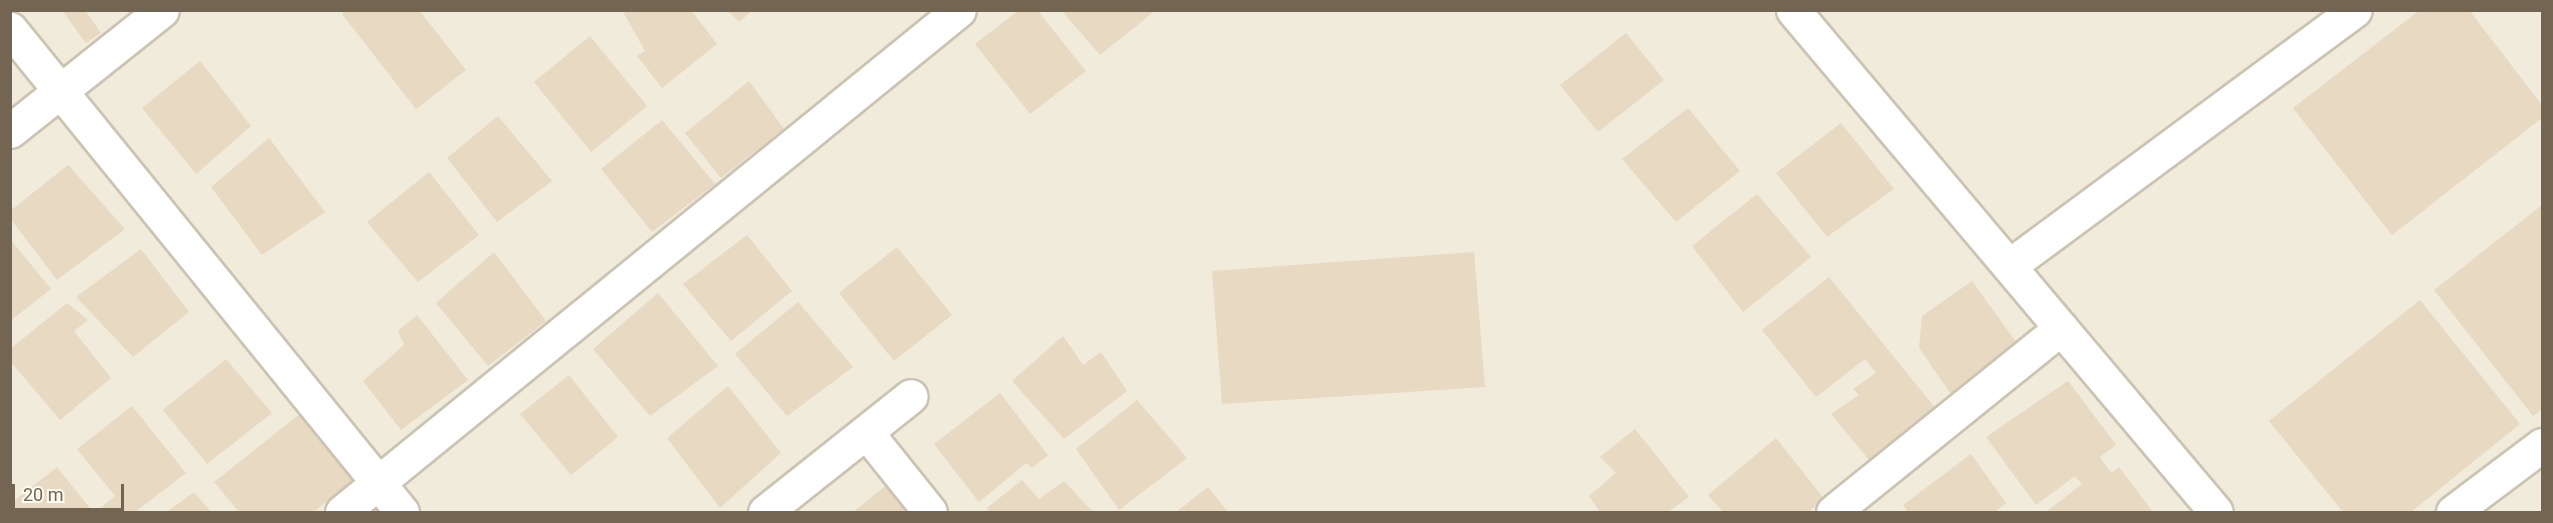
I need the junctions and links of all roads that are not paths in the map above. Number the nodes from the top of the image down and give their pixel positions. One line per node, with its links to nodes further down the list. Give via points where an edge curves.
1 (162, 10): 6 (street)
2 (959, 10): 13 (street)
3 (1793, 10): 8 (street)
4 (2355, 10): 8 (street)
5 (10, 29): 6 (street)
6 (59, 93): 7 (street); 13 (street)
7 (10, 131)
8 (2009, 267): 9 (street)
9 (2061, 328): 14 (street); 19 (street)
10 (912, 396): 11 (street)
11 (866, 432): 17 (street); 18 (street)
12 (2542, 445): 20 (street)
13 (378, 483): 15 (street); 16 (street)
14 (2203, 508)
15 (342, 513)
16 (402, 513)
17 (765, 513)
18 (930, 513)
19 (1833, 513)
20 (2453, 513)

